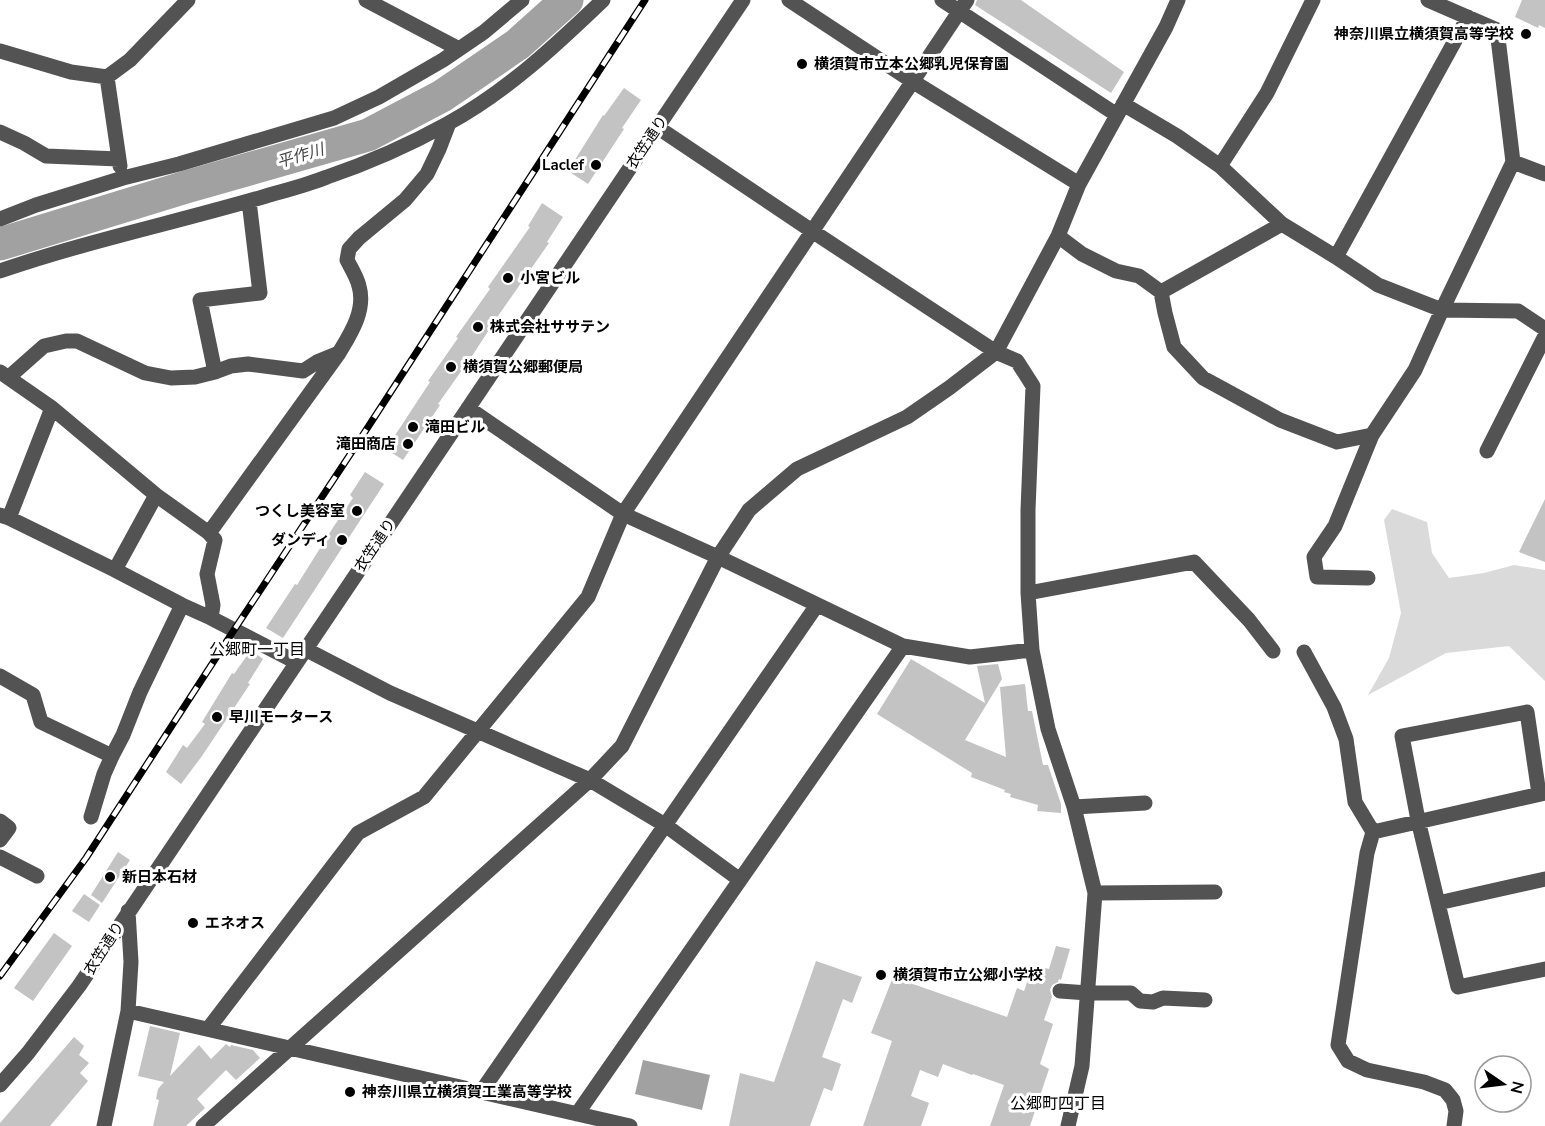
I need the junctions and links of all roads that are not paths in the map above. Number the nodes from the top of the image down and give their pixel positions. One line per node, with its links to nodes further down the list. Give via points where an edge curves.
1 (188, 0): 15 (street, via 130,60)
2 (366, 0): 13 (street)
3 (603, 0): 18 (street, via 530,68)
4 (743, 0): 19 (street, 衣笠通り)
5 (789, 0): 16 (street)
6 (942, 0): 11 (street)
7 (1178, 0): 17 (street)
8 (1313, 0): 23 (street, via 1267,93)
9 (1428, 0): 12 (street)
10 (515, 2): 13 (street, via 484,32)
11 (963, 6): 16 (street); 17 (street)
12 (1468, 17): 22 (street, via 1497,30); 32 (street)
13 (459, 49): 25 (street, via 379,97 334,118)
14 (0, 51): 15 (street, via 70,72)
15 (107, 77): 21 (street)
16 (912, 81): 26 (street); 30 (street)
17 (1120, 109): 23 (street, via 1177,136); 26 (street)
18 (449, 123): 27 (street, via 362,164); 39 (street, via 427,174 405,200 349,249 347,260 361,294 358,314)
19 (657, 127): 30 (street); 43 (street, 衣笠通り)
20 (0, 132): 21 (street, via 46,156)
21 (119, 159): 25 (street)
22 (1513, 162): 24 (street); 35 (street)
23 (1220, 166): 29 (street)
24 (1545, 174)
25 (123, 178): 28 (street)
26 (1079, 184): 31 (street)
27 (249, 201): 33 (street); 40 (street, via 260,293 200,300)
28 (0, 219)
29 (1282, 224): 32 (street); 34 (street)
30 (812, 231): 38 (street); 47 (street)
31 (1058, 236): 34 (street, via 1082,254 1116,271 1139,276); 38 (street)
32 (1336, 257): 35 (street, via 1378,285)
33 (0, 271)
34 (1161, 292): 44 (street, via 1174,347 1203,378 1280,420 1337,442)
35 (1442, 310): 36 (street, via 1518,311); 44 (street, via 1415,370)
36 (1545, 329)
37 (1545, 336): 45 (street)
38 (996, 352): 50 (street, via 906,417 797,469 749,510); 53 (street, via 1017,361 1033,386)
39 (339, 353): 40 (street, via 303,371 248,364); 49 (street)
40 (215, 372): 41 (street, via 171,378 145,373 77,341 66,341 44,346)
41 (5, 375): 42 (street)
42 (52, 408): 46 (street); 48 (street)
43 (468, 408): 47 (street); 58 (street, 衣笠通り)
44 (1372, 435): 52 (street, via 1335,526 1314,557 1317,577)
45 (1487, 451)
46 (156, 495): 49 (street); 51 (street)
47 (623, 514): 50 (street); 64 (street, via 588,597)
48 (4, 516): 51 (street)
49 (208, 532): 56 (street, via 214,540 207,574 213,605)
50 (718, 557): 55 (street); 66 (street, via 622,746)
51 (115, 570): 54 (street)
52 (1368, 578)
53 (1028, 592): 59 (street); 60 (street, via 1194,562)
54 (182, 605): 56 (street); 65 (street)
55 (818, 605): 57 (street); 73 (street)
56 (211, 618): 62 (street)
57 (903, 646): 59 (street, via 970,657); 79 (street)
58 (305, 649): 62 (street, 衣笠通り); 64 (street, via 390,693)
59 (1032, 650): 69 (street, via 1048,729)
60 (1273, 651)
61 (1304, 652): 74 (street, via 1334,707 1346,739 1355,802)
62 (296, 662): 83 (street, 衣笠通り)
63 (0, 676): 65 (street, via 33,695 41,722)
64 (479, 731): 66 (street); 89 (street, via 424,797 358,833)
65 (112, 756): 70 (street)
66 (590, 780): 73 (street); 90 (street)
67 (1542, 793): 71 (street); 71 (street, via 1527,712 1402,736)
68 (1145, 803): 69 (street)
69 (1074, 807): 81 (street)
70 (91, 817)
71 (1418, 820): 74 (street); 82 (street)
72 (0, 821): 75 (street, via 9,828)
73 (665, 825): 79 (street); 92 (street)
74 (1372, 832): 98 (street, via 1338,1045 1348,1061 1367,1070 1445,1090 1456,1111)
75 (0, 840)
76 (0, 857): 77 (street)
77 (37, 876)
78 (1545, 879): 82 (street)
79 (740, 880): 93 (street)
80 (1215, 892): 81 (street)
81 (1095, 893): 86 (street)
82 (1438, 903): 84 (street, via 1458,987)
83 (128, 911): 88 (street); 91 (street, 衣笠通り, via 79,986)
84 (1545, 969)
85 (1060, 991): 86 (street)
86 (1088, 993): 87 (street, via 1131,993 1140,1001 1153,1002 1163,998); 97 (street, via 1082,1066)
87 (1205, 1000)
88 (128, 1011): 89 (street); 94 (street)
89 (208, 1029): 90 (street)
90 (290, 1047): 92 (street); 95 (street)
91 (0, 1084)
92 (480, 1092): 93 (street)
93 (577, 1114): 96 (street)
94 (104, 1126)
95 (203, 1126)
96 (630, 1126)
97 (1068, 1126)
98 (1454, 1126)

